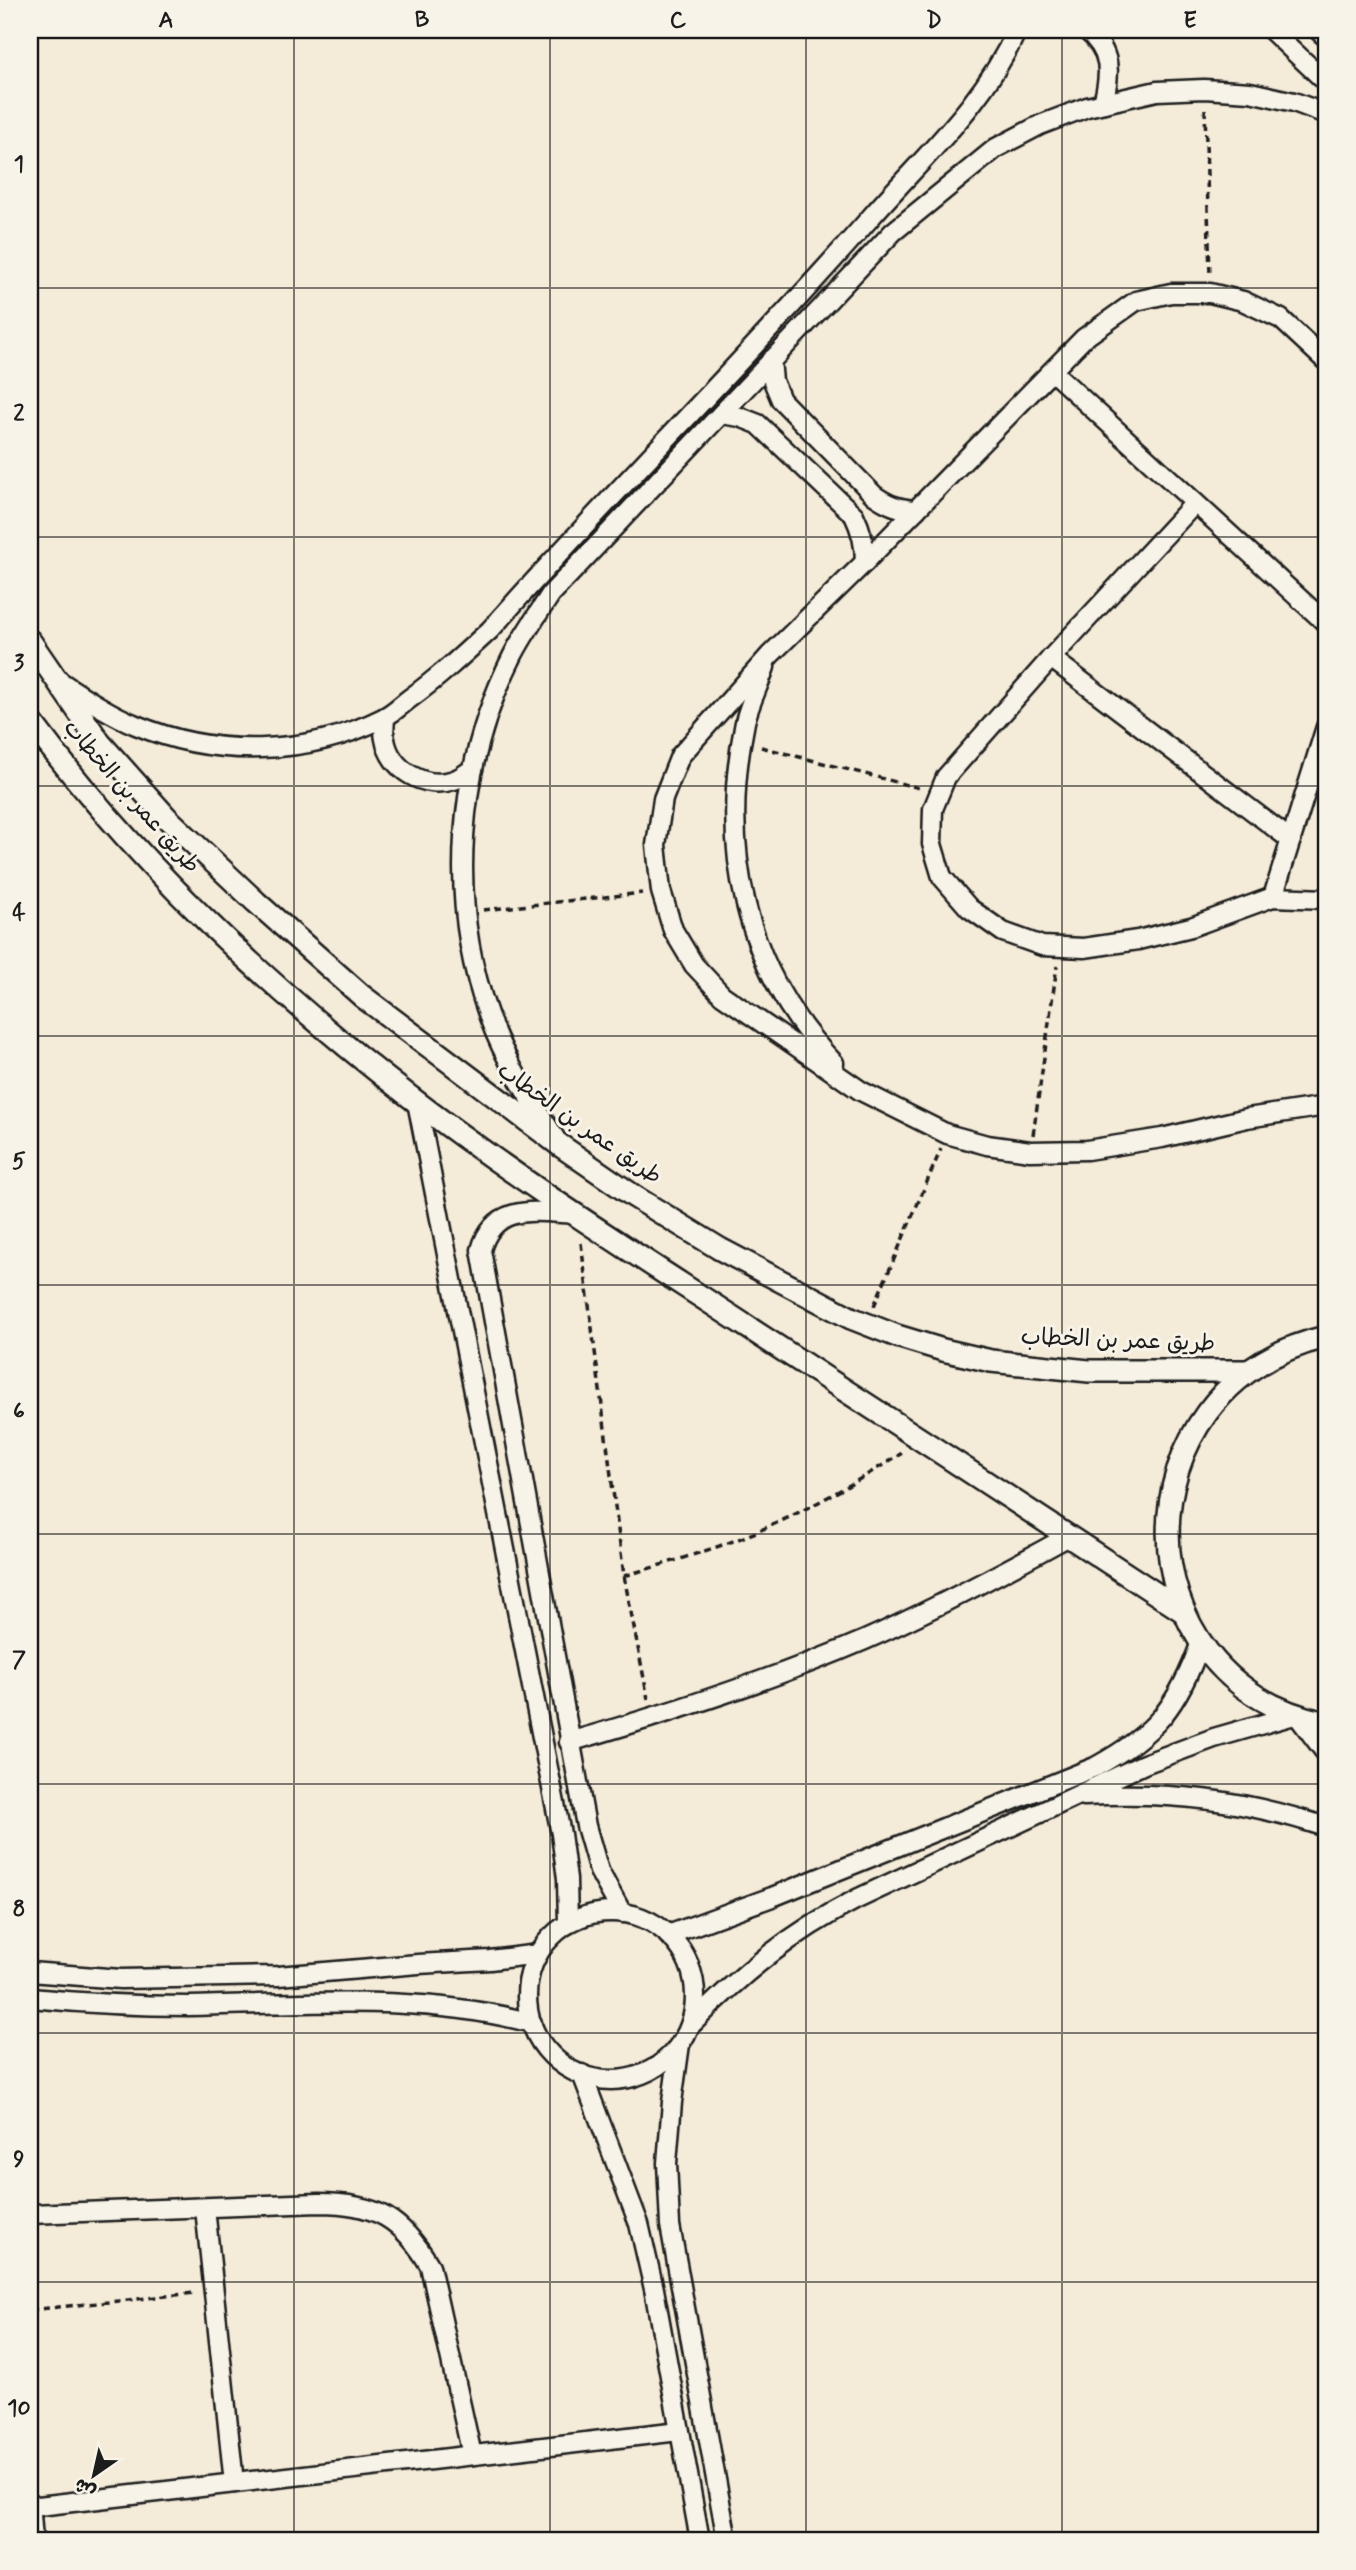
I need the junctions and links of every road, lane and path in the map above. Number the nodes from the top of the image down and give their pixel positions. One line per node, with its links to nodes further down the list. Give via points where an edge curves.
1 (1086, 30): 8 (street, via 1105,51 1110,77)
2 (1271, 30): 6 (street)
3 (1318, 30): 5 (street)
4 (1019, 32): 23 (street, via 981,95 816,281 490,630 440,677)
5 (1326, 37)
6 (1326, 82)
7 (1204, 89): 8 (street, via 1157,91); 9 (street, via 1250,92); 10 (path)
8 (1103, 103): 11 (street, via 1040,125 996,148 893,232)
9 (1326, 114)
10 (1210, 293): 12 (street, via 1243,300 1281,319); 13 (street, via 1171,293 1136,301 1084,338)
11 (771, 360): 14 (street); 16 (street, via 773,381 794,416 874,495 894,506)
12 (1326, 360)
13 (1053, 372): 15 (street); 16 (street)
14 (721, 414): 17 (street, via 758,424 854,516 865,545); 27 (street, via 551,594 512,657 484,725)
15 (1195, 503): 18 (street); 21 (street)
16 (916, 510): 17 (street)
17 (865, 562): 20 (street)
18 (1326, 623)
19 (30, 641): 22 (street, طريق عمر بن الخطاب)
20 (770, 655): 26 (street); 30 (street, via 681,756 661,810 656,845)
21 (1051, 658): 28 (street, via 946,777); 29 (street)
22 (56, 679): 23 (street, via 136,725 218,747 261,749 303,744 345,734); 39 (street, طريق عمر بن الخطاب, via 100,743 256,902 362,996)
23 (385, 717): 27 (street, via 385,740 393,760 410,776 432,783 454,780)
24 (30, 720): 36 (street, طريق عمر بن الخطاب, via 65,768 193,907 332,1035)
25 (1326, 727): 29 (street)
26 (742, 743): 28 (path); 35 (street, via 734,786 735,854 749,921 776,984 798,1019)
27 (473, 769): 33 (street, via 463,871)
28 (939, 794): 34 (street, via 933,809 932,844 942,877 969,908 1003,932 1042,946)
29 (1291, 840): 31 (street)
30 (660, 891): 33 (path); 35 (street, via 673,930 694,965 722,995)
31 (1273, 897): 32 (street); 34 (street, via 1191,927 1138,940)
32 (1326, 899)
33 (467, 912): 39 (street, via 470,945 489,1017 520,1085)
34 (1060, 947): 40 (path)
35 (861, 1091): 38 (street)
36 (418, 1102): 41 (street, طريق عمر بن الخطاب); 58 (street, via 561,1834)
37 (1326, 1105): 40 (street, via 1087,1150)
38 (947, 1134): 40 (street); 42 (path)
39 (561, 1146): 42 (street, طريق عمر بن الخطاب, via 720,1249)
40 (1030, 1151)
41 (577, 1214): 45 (street, طريق عمر بن الخطاب); 47 (path); 53 (street, via 505,1216 485,1236 481,1250)
42 (867, 1324): 44 (street, طريق عمر بن الخطاب, via 943,1350 1040,1368)
43 (1326, 1337): 44 (street, via 1275,1354)
44 (1248, 1371): 48 (street, via 1214,1401 1189,1438 1173,1480 1167,1524 1171,1569)
45 (922, 1440): 46 (street, طريق عمر بن الخطاب); 47 (path, via 853,1485 779,1522)
46 (1069, 1536): 48 (street, طريق عمر بن الخطاب); 51 (street, via 969,1591 866,1639)
47 (624, 1576): 51 (path)
48 (1184, 1612): 49 (street)
49 (1201, 1642): 50 (street, via 1242,1686); 59 (street, via 1175,1703 1126,1751)
50 (1297, 1716): 52 (street); 54 (street); 55 (street, via 1179,1750)
51 (651, 1719): 53 (street)
52 (1326, 1723)
53 (569, 1742): 57 (street, via 591,1849)
54 (1326, 1751)
55 (1077, 1796): 56 (street, via 1194,1797 1283,1813); 64 (street, via 820,1918 751,1967)
56 (1326, 1828)
57 (622, 1913): 58 (street, via 585,1916); 59 (street, via 654,1924)
58 (568, 1924): 60 (street)
59 (668, 1935): 64 (street, via 684,1954 693,1977)
60 (538, 1954): 61 (street, via 278,1976 121,1979); 63 (street, via 527,1988)
61 (30, 1972)
62 (30, 1998): 63 (street, via 188,2006 282,2001 389,2003 469,2010)
63 (532, 2023): 66 (street, via 551,2054)
64 (690, 2026): 65 (street)
65 (680, 2044): 66 (street, via 653,2069 636,2076 618,2080); 78 (street, via 667,2163 670,2225)
66 (582, 2074): 71 (street, via 639,2224)
67 (205, 2208): 68 (street); 69 (street); 72 (street, via 346,2203 373,2210 397,2224 430,2266)
68 (30, 2214)
69 (214, 2291): 70 (path); 73 (street)
70 (30, 2310)
71 (679, 2431): 72 (street); 77 (street)
72 (472, 2455): 73 (street)
73 (234, 2483): 75 (street)
74 (30, 2502): 75 (street)
75 (30, 2507): 76 (street)
76 (33, 2540)
77 (700, 2540)
78 (727, 2540)

